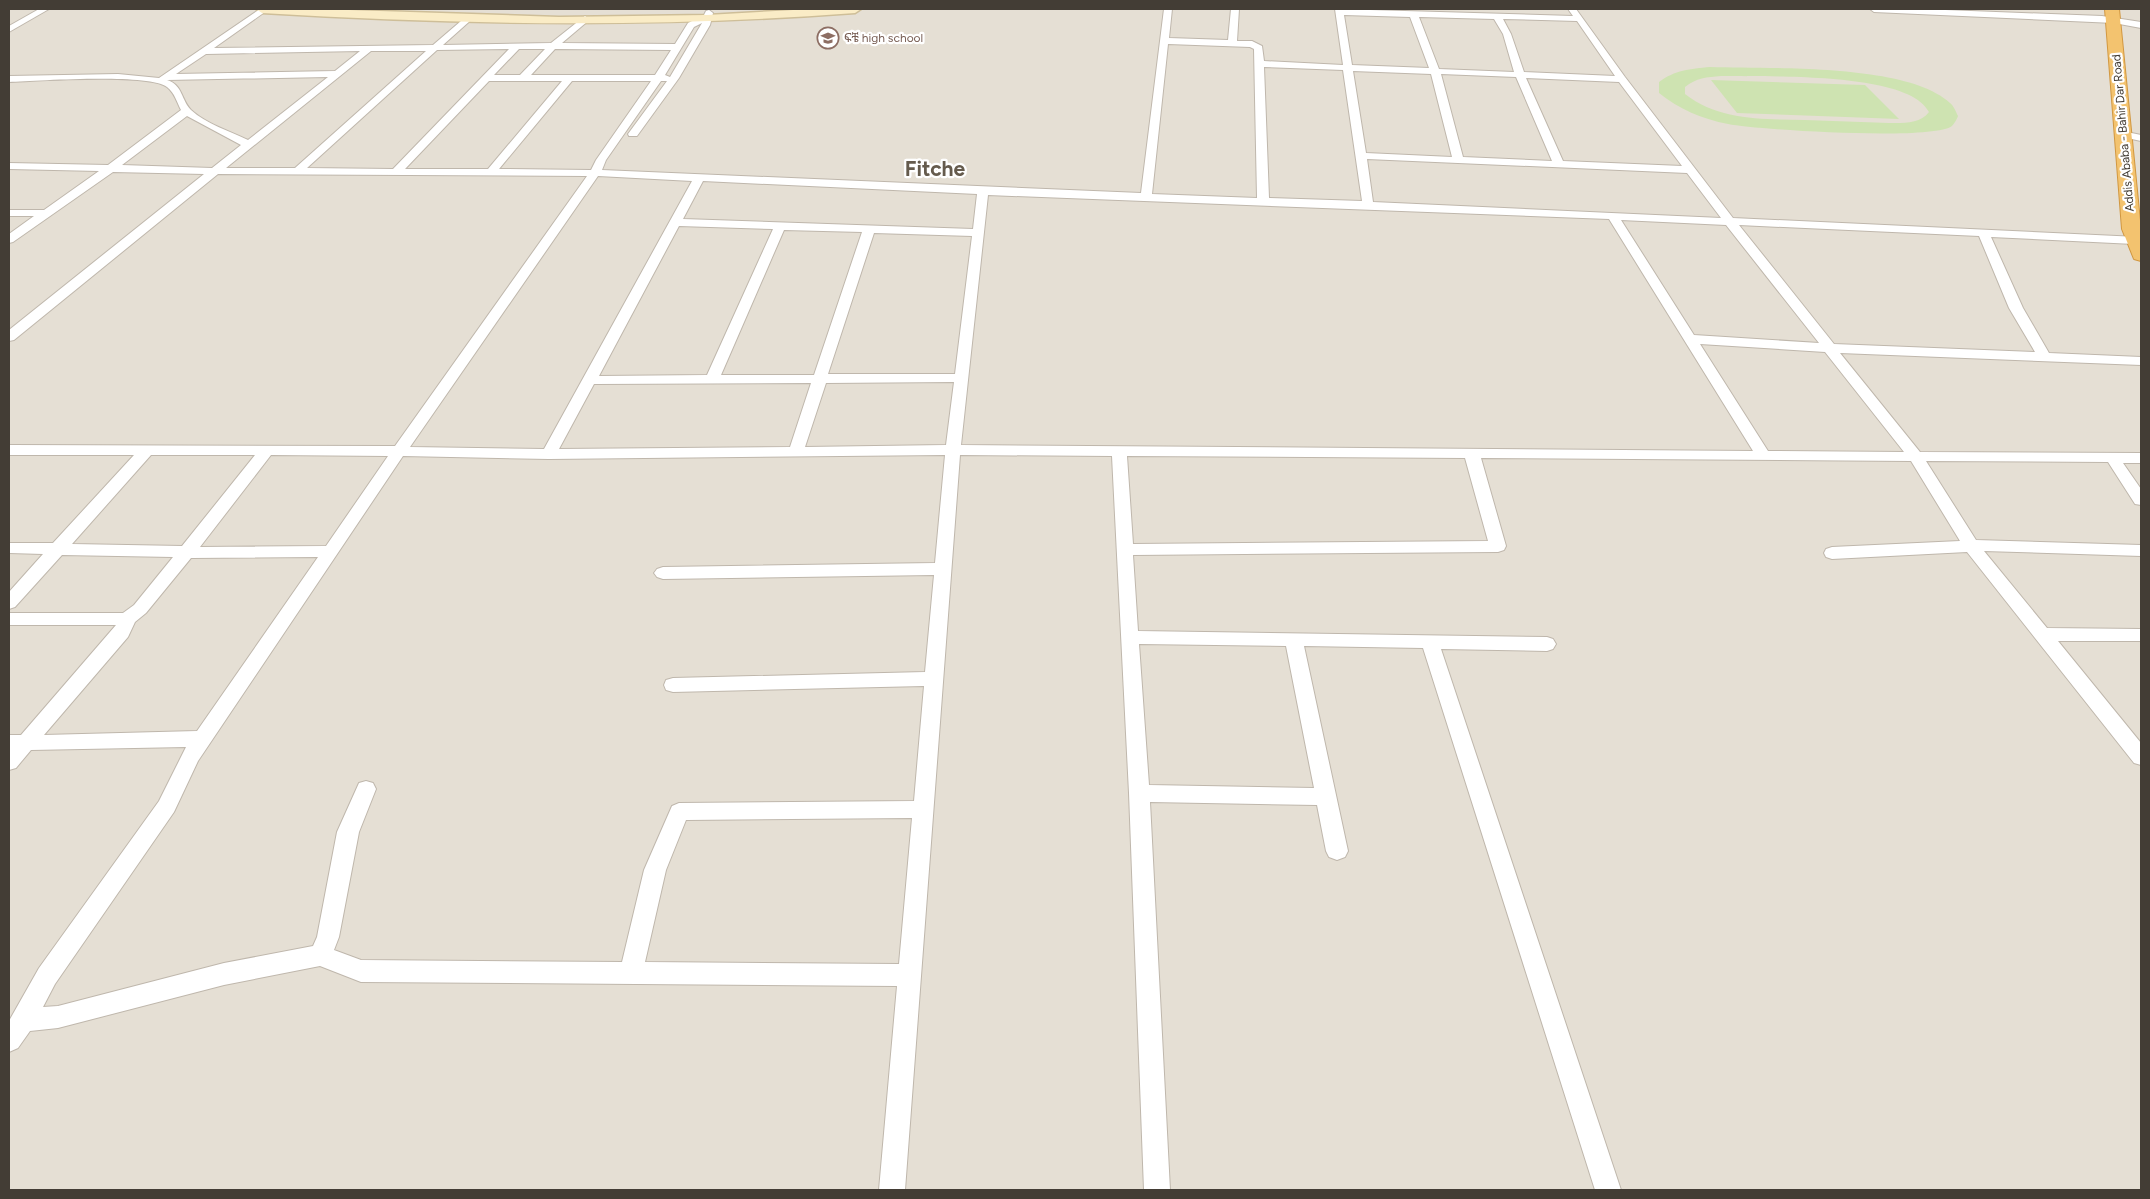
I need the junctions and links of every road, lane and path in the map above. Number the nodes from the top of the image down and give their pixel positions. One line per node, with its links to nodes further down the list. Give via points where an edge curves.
1 (45, 9): 19 (street)
2 (264, 9): 15 (street); 27 (street)
3 (855, 9): 11 (street, via 762,16)
4 (1168, 9): 20 (street)
5 (1235, 9): 21 (street)
6 (1572, 9): 17 (street)
7 (1874, 9): 14 (street)
8 (1937, 9): 10 (street)
9 (1339, 10): 13 (street); 29 (street)
10 (2019, 11): 14 (street, via 2092,18)
11 (709, 13): 12 (street); 24 (street, via 691,25); 37 (street, via 706,25)
12 (587, 14): 15 (street, via 571,19); 23 (street)
13 (1414, 15): 16 (street); 30 (street)
14 (2113, 15): 18 (street); 42 (highway, Addis Ababa - Bahir Dar Road)
15 (468, 18): 25 (street)
16 (1498, 18): 17 (street); 32 (street, via 1507,34)
17 (1580, 19): 40 (street)
18 (2141, 26)
19 (9, 29)
20 (1164, 41): 21 (street); 60 (street)
21 (1232, 44): 28 (street, via 1252,44 1259,48)
22 (516, 46): 23 (street); 25 (street); 33 (street)
23 (553, 46): 24 (street); 34 (street)
24 (676, 46): 36 (street)
25 (435, 47): 26 (street); 54 (street)
26 (370, 48): 27 (street); 31 (street)
27 (203, 52): 39 (street)
28 (1261, 64): 29 (street); 61 (street)
29 (1348, 67): 30 (street); 46 (street)
30 (1435, 71): 32 (street); 48 (street)
31 (338, 74): 39 (street); 44 (street)
32 (1520, 75): 40 (street); 49 (street)
33 (487, 78): 34 (street); 55 (street)
34 (523, 78): 35 (street)
35 (570, 78): 36 (street); 56 (street)
36 (658, 78): 37 (street); 57 (street)
37 (674, 78): 45 (street)
38 (9, 79): 39 (street)
39 (162, 79): 41 (street, via 179,92)
40 (1622, 79): 52 (street)
41 (187, 111): 44 (street); 51 (street)
42 (2122, 134): 43 (street); 73 (highway, Addis Ababa - Bahir Dar Road, via 2131,229)
43 (2141, 138)
44 (249, 145): 53 (street)
45 (625, 145)
46 (1361, 156): 48 (street); 62 (street)
47 (614, 160): 57 (street)
48 (1458, 160): 49 (street)
49 (1559, 164): 52 (street)
50 (9, 166): 51 (street)
51 (110, 168): 53 (street); 64 (street)
52 (1691, 170): 67 (street)
53 (213, 171): 54 (street); 74 (street)
54 (298, 171): 55 (street)
55 (396, 172): 56 (street)
56 (491, 172): 57 (street)
57 (595, 173): 58 (street); 87 (street)
58 (699, 178): 59 (street); 66 (street)
59 (983, 191): 60 (street); 70 (street)
60 (1146, 196): 61 (street)
61 (1263, 201): 62 (street)
62 (1368, 205): 65 (street)
63 (9, 213): 64 (street)
64 (45, 213): 72 (street)
65 (1613, 217): 67 (street); 75 (street)
66 (675, 222): 68 (street); 81 (street)
67 (1730, 222): 71 (street); 76 (street)
68 (780, 226): 69 (street); 82 (street)
69 (869, 229): 70 (street); 80 (street)
70 (978, 233): 79 (street)
71 (1983, 233): 73 (street); 77 (street, via 2016,308)
72 (9, 239)
73 (2139, 251)
74 (9, 337)
75 (1691, 339): 76 (street); 92 (street)
76 (1830, 348): 77 (street); 93 (street)
77 (2044, 357): 78 (street)
78 (2141, 361)
79 (961, 378): 80 (street); 85 (street)
80 (820, 379): 82 (street); 88 (street)
81 (588, 380): 82 (street); 90 (street)
82 (712, 380)
83 (9, 450): 84 (street)
84 (147, 450): 86 (street); 99 (street)
85 (953, 450): 88 (street); 89 (street); 105 (street)
86 (266, 451): 87 (street); 103 (street)
87 (399, 451): 90 (street); 102 (street)
88 (796, 452): 90 (street)
89 (1119, 453): 91 (street); 100 (street)
90 (548, 454)
91 (1472, 454): 92 (street); 100 (street, via 1498,546)
92 (1763, 455): 93 (street)
93 (1915, 456): 94 (street); 97 (street)
94 (2112, 457): 95 (street); 96 (street)
95 (2141, 458)
96 (2141, 500)
97 (1972, 547): 101 (street); 104 (street); 110 (street)
98 (9, 548): 99 (street)
99 (58, 550): 103 (street); 107 (street)
100 (1124, 550): 112 (street)
101 (2141, 550)
102 (331, 551): 103 (street); 119 (street)
103 (186, 553): 109 (street, via 140,609)
104 (1832, 553)
105 (943, 569): 106 (street); 116 (street)
106 (663, 573)
107 (9, 603)
108 (9, 619): 109 (street)
109 (127, 619): 120 (street, via 122,632)
110 (2043, 634): 111 (street); 118 (street)
111 (2141, 635)
112 (1130, 637): 113 (street); 124 (street)
113 (1294, 640): 114 (street); 125 (street)
114 (1430, 642): 115 (street); 135 (street)
115 (1547, 644)
116 (934, 679): 117 (street); 126 (street)
117 (673, 685)
118 (2133, 737): 121 (street)
119 (202, 739): 120 (street); 131 (street, via 167,806 47,976)
120 (17, 743): 122 (street)
121 (2141, 757)
122 (9, 762)
123 (366, 789): 128 (street, via 348,832 328,937)
124 (1139, 793): 125 (street); 134 (street)
125 (1326, 797): 127 (street)
126 (923, 809): 129 (street, via 679,812 655,870); 130 (street)
127 (1337, 851)
128 (320, 955): 129 (street, via 361,971); 131 (street, via 224,974 58,1017)
129 (631, 973): 130 (street)
130 (910, 975): 133 (street)
131 (24, 1020): 132 (street)
132 (9, 1040)
133 (892, 1190)
134 (1157, 1190)
135 (1608, 1190)

